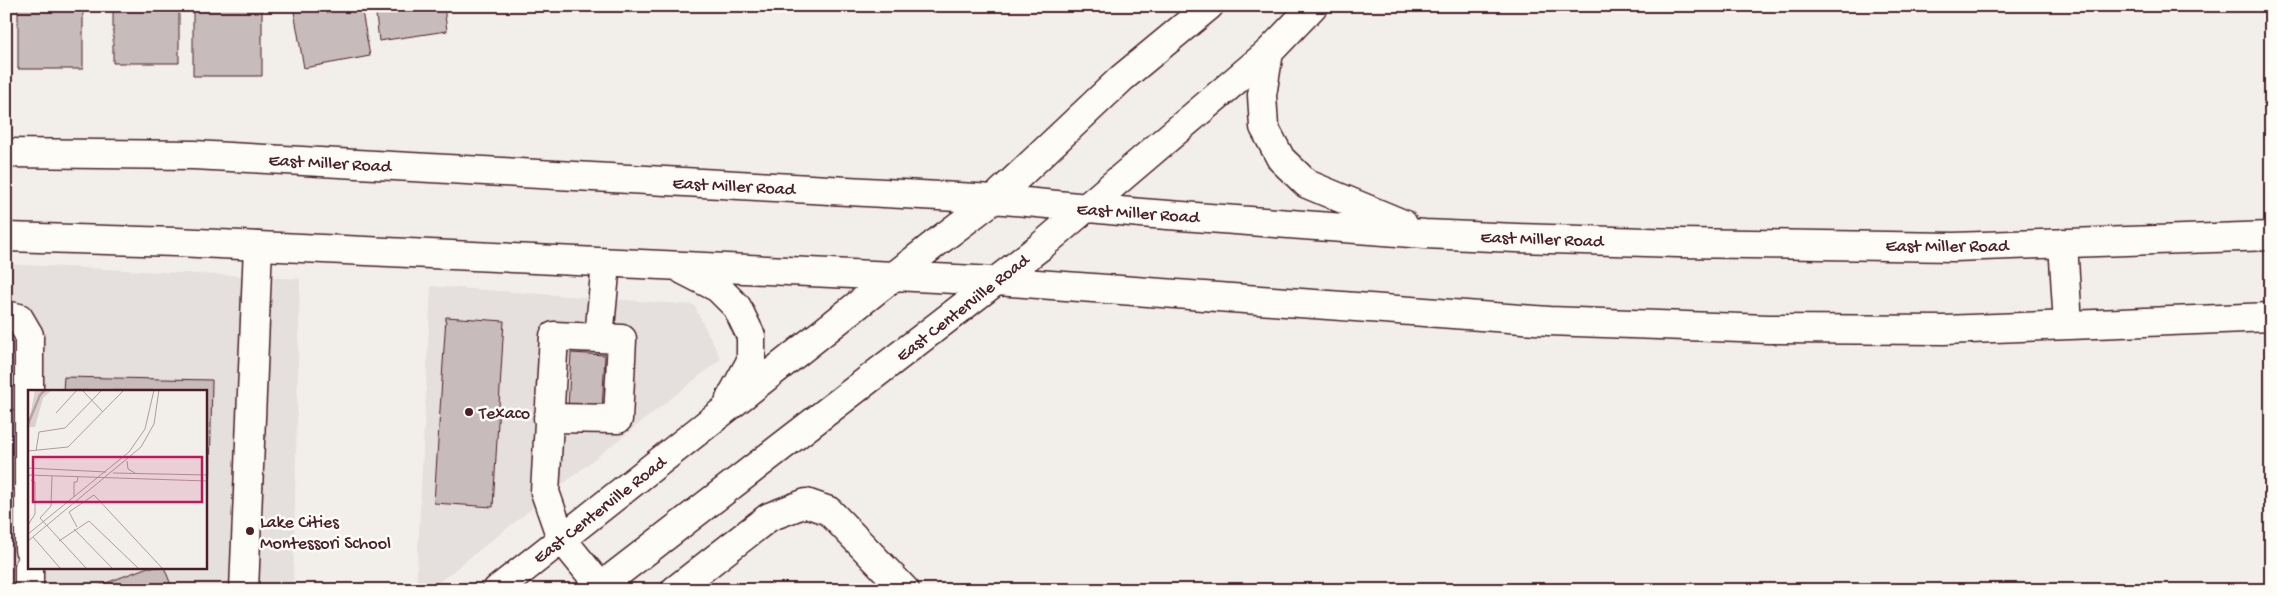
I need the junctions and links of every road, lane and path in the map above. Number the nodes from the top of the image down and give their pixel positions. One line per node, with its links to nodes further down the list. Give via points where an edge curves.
1 (1209, 6): 5 (main road, East Centerville Road, via 1122,78)
2 (1313, 6): 3 (main road, East Centerville Road)
3 (1269, 52): 6 (main road, East Centerville Road); 7 (main road, via 1262,95 1264,127 1281,159 1307,184)
4 (6, 153): 5 (main road, East Miller Road, via 194,155)
5 (994, 199): 6 (main road, East Miller Road); 14 (main road, East Centerville Road)
6 (1085, 209): 7 (main road, East Miller Road); 15 (main road, East Centerville Road)
7 (1425, 234): 10 (main road, East Miller Road, via 1678,243 1954,247)
8 (2271, 236): 10 (main road, East Miller Road)
9 (6, 237): 11 (main road)
10 (2063, 243): 18 (main road)
11 (258, 246): 12 (main road); 27 (main road)
12 (606, 262): 13 (main road); 19 (main road)
13 (675, 266): 14 (main road); 21 (main road, via 718,288 737,307 751,336 751,361)
14 (894, 276): 15 (main road); 21 (main road, East Centerville Road)
15 (996, 281): 18 (main road, via 1549,321 1851,330); 25 (main road, East Centerville Road)
16 (6, 315): 20 (main road, via 19,318 29,335)
17 (2271, 318): 18 (main road)
18 (2068, 325)
19 (599, 338): 22 (main road, via 554,336); 22 (main road, via 622,339 618,419)
20 (29, 390)
21 (724, 410): 23 (main road, East Centerville Road)
22 (548, 418): 23 (main road, via 545,492)
23 (561, 538): 25 (main road); 28 (main road, East Centerville Road)
24 (29, 568): 26 (main road)
25 (598, 588)
26 (29, 590)
27 (244, 590)
28 (497, 590)
29 (676, 590): 30 (main road, via 769,517 806,503 829,511)
30 (906, 590)

